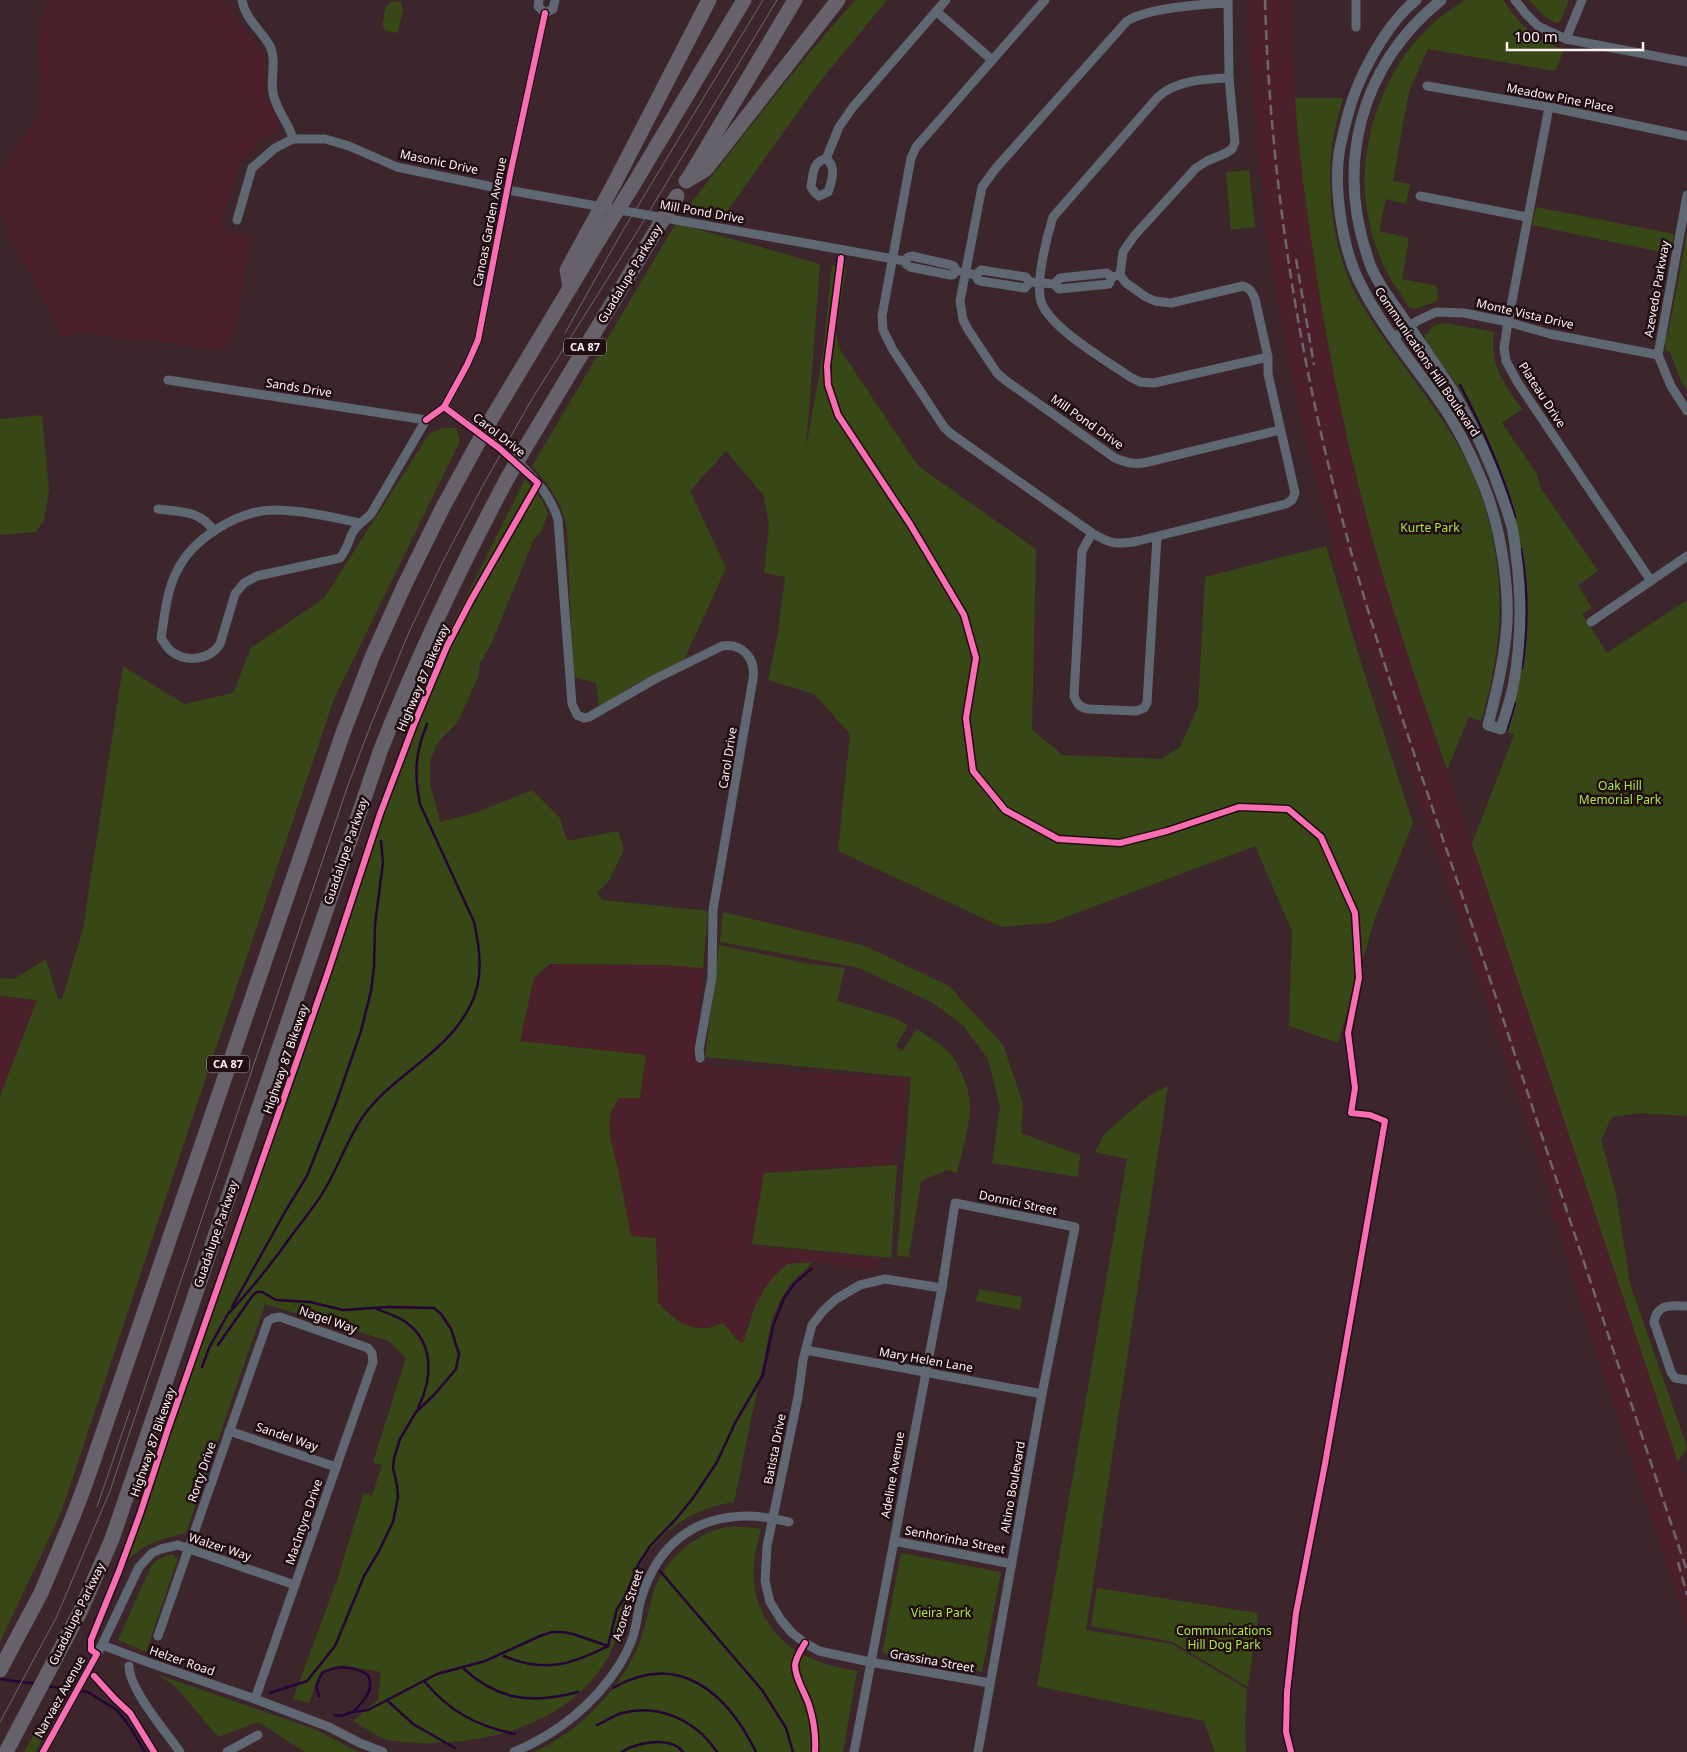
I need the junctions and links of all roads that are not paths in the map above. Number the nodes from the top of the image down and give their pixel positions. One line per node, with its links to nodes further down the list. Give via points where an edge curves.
1 (242, 0): 26 (street, via 247,15 271,48 272,91)
2 (539, 0): 17 (street, via 538,6)
3 (555, 0): 17 (street, Canoas Garden Avenue, via 553,9)
4 (744, 0): 34 (highway, CA 87, bridge, via 632,187)
5 (795, 0): 28 (highway, Guadalupe Parkway / CA 87)
6 (838, 0): 28 (highway, via 706,169)
7 (946, 0): 16 (street)
8 (1045, 0): 20 (street)
9 (1356, 0): 18 (street)
10 (1416, 0): 41 (street, Communications Hill Boulevard, via 1382,38 1367,66 1351,100 1339,154 1338,206 1350,261 1364,292)
11 (1441, 0): 40 (street, Communications Hill Boulevard, via 1405,35 1381,70 1363,112 1355,150 1356,212 1370,264)
12 (1516, 0): 19 (street, via 1538,26)
13 (1582, 0): 19 (street)
14 (1228, 1): 22 (street, Mill Pond Drive); 36 (street, Mill Pond Drive, via 1148,12 1127,21 982,187)
15 (705, 7): 34 (highway, bridge, via 614,184)
16 (936, 11): 20 (street); 27 (street, via 853,107)
17 (545, 13): 29 (street, Canoas Garden Avenue)
18 (1356, 27)
19 (1566, 39): 21 (street)
20 (992, 60): 35 (street, via 916,147 911,158)
21 (1687, 62)
22 (1229, 78): 37 (street, Mill Pond Drive, via 1235,142 1232,149 1196,168 1154,213 1123,252); 38 (street, via 1176,85 1158,97 1053,217)
23 (1427, 86): 24 (street, Meadow Pine Place)
24 (1549, 108): 25 (street, Meadow Pine Place); 32 (street, Plateau Drive)
25 (1687, 136)
26 (293, 140): 29 (street, Masonic Drive, via 324,139 397,167); 33 (street, Masonic Drive, via 275,148 252,168)
27 (826, 159): 27 (street, via 833,168 828,192 819,200 811,187 816,164)
28 (686, 182): 84 (highway, Guadalupe Parkway / CA 87, bridge, via 507,479 457,573 411,675 381,749 126,1501 80,1612)
29 (507, 190): 35 (street, Mill Pond Drive); 45 (street, Canoas Garden Avenue, via 478,340)
30 (1687, 195): 42 (street, Azevedo Parkway)
31 (1420, 196): 32 (street)
32 (1528, 217): 39 (street, Plateau Drive)
33 (237, 220)
34 (593, 237): 80 (highway, CA 87, bridge, via 570,288 490,421 426,539 372,657 312,819 82,1493 41,1593)
35 (893, 257): 36 (street, Mill Pond Drive, via 905,261 912,256 952,265 955,271); 52 (street, via 882,316 883,330 944,427)
36 (965, 273): 38 (street, Mill Pond Drive, via 976,275 980,281 1025,288 1030,282); 48 (street, Mill Pond Drive, via 960,301 963,320 997,373 1115,458 1140,464)
37 (1116, 276): 38 (street, Mill Pond Drive, via 1109,284 1086,287 1059,289 1054,284); 43 (street, via 1146,297 1171,303 1247,287 1255,299)
38 (1040, 283): 43 (street, via 1041,303 1059,327 1140,382 1154,383)
39 (1508, 322): 40 (street, Monte Vista Drive, via 1464,313 1436,312); 42 (street, Monte Vista Drive, via 1550,334); 55 (street, Plateau Drive, via 1504,348 1506,361 1518,383)
40 (1409, 327): 41 (street, Monte Vista Drive); 41 (street, Communications Hill Boulevard, via 1453,391 1480,441 1513,529 1520,582 1519,632 1513,688 1500,729 1488,724 1507,633 1506,586 1499,535 1468,447 1440,401)
41 (1393, 338)
42 (1658, 355): 46 (street, Azevedo Parkway, via 1671,386)
43 (1268, 356): 48 (street, via 1268,374)
44 (168, 380): 47 (street, Sands Drive)
45 (444, 407): 47 (street, Canoas Garden Avenue); 57 (street, Carol Drive, via 530,474 553,504 558,520 572,704 577,715 590,718 656,679 722,646 742,649 752,662 753,679 713,910 712,977)
46 (1687, 411)
47 (426, 420): 50 (street, via 371,514)
48 (1280, 430): 53 (street, via 1295,488 1289,503)
49 (158, 509): 51 (street, via 196,514)
50 (360, 523): 51 (street, via 272,510 238,518); 51 (street, via 340,558 257,576 244,583 235,594 215,652 198,659 182,657 170,651 161,638 167,597 187,555)
51 (214, 531)
52 (1092, 533): 53 (street, via 1119,544); 53 (street, via 1082,551 1074,696 1076,703 1089,709 1136,711 1147,703)
53 (1157, 537)
54 (1687, 556): 55 (street)
55 (1651, 581): 56 (street)
56 (1591, 622)
57 (700, 1058)
58 (956, 1203): 59 (street, Donnici Street); 60 (street, Adeline Avenue)
59 (1075, 1227): 67 (street, Altino Boulevard)
60 (942, 1288): 63 (street, Batista Drive, via 885,1278 860,1284 823,1311 812,1325); 65 (street, Adeline Avenue)
61 (1687, 1306): 66 (street, via 1660,1308 1655,1313 1654,1322 1671,1372 1676,1378)
62 (273, 1318): 64 (street, Nagel Way, via 280,1317 348,1340); 68 (street, Rorty Drive, via 266,1325)
63 (806, 1350): 65 (street, Mary Helen Lane); 70 (street, Batista Drive)
64 (372, 1353): 69 (street, MacIntyre Drive, via 373,1362)
65 (926, 1372): 67 (street, Mary Helen Lane); 72 (street, Adeline Avenue)
66 (1687, 1380)
67 (1042, 1394): 74 (street, Altino Boulevard)
68 (229, 1431): 69 (street, Sandel Way); 73 (street, Rorty Drive)
69 (336, 1467): 75 (street, MacIntyre Drive)
70 (773, 1519): 71 (street, Azores Street); 78 (street, Batista Drive, via 767,1546 766,1580 770,1602 780,1620 804,1643 819,1651); 89 (street, Azores Street, via 731,1516 694,1527 674,1542 656,1563 642,1596 635,1632 620,1663 594,1698 559,1729)
71 (789, 1522)
72 (894, 1541): 74 (street, Senhorinha Street); 78 (street, Adeline Avenue)
73 (189, 1549): 75 (street, Walzer Way); 76 (street, Rorty Drive); 77 (street, Walzer Way, via 178,1546 161,1549 145,1559)
74 (1012, 1564): 81 (street, Altino Boulevard)
75 (295, 1585): 82 (street, MacIntyre Drive)
76 (158, 1636)
77 (102, 1645): 82 (street, Helzer Road); 85 (street, Narvaez Avenue)
78 (870, 1662): 81 (street, Grassina Street); 90 (street, Adeline Avenue)
79 (129, 1666): 86 (street, via 137,1691)
80 (0, 1670)
81 (990, 1684): 91 (street, Altino Boulevard)
82 (255, 1699): 88 (street)
83 (258, 1735): 87 (street)
84 (6, 1752)
85 (43, 1752)
86 (180, 1752)
87 (227, 1752)
88 (383, 1752)
89 (514, 1752)
90 (854, 1752)
91 (978, 1752)

